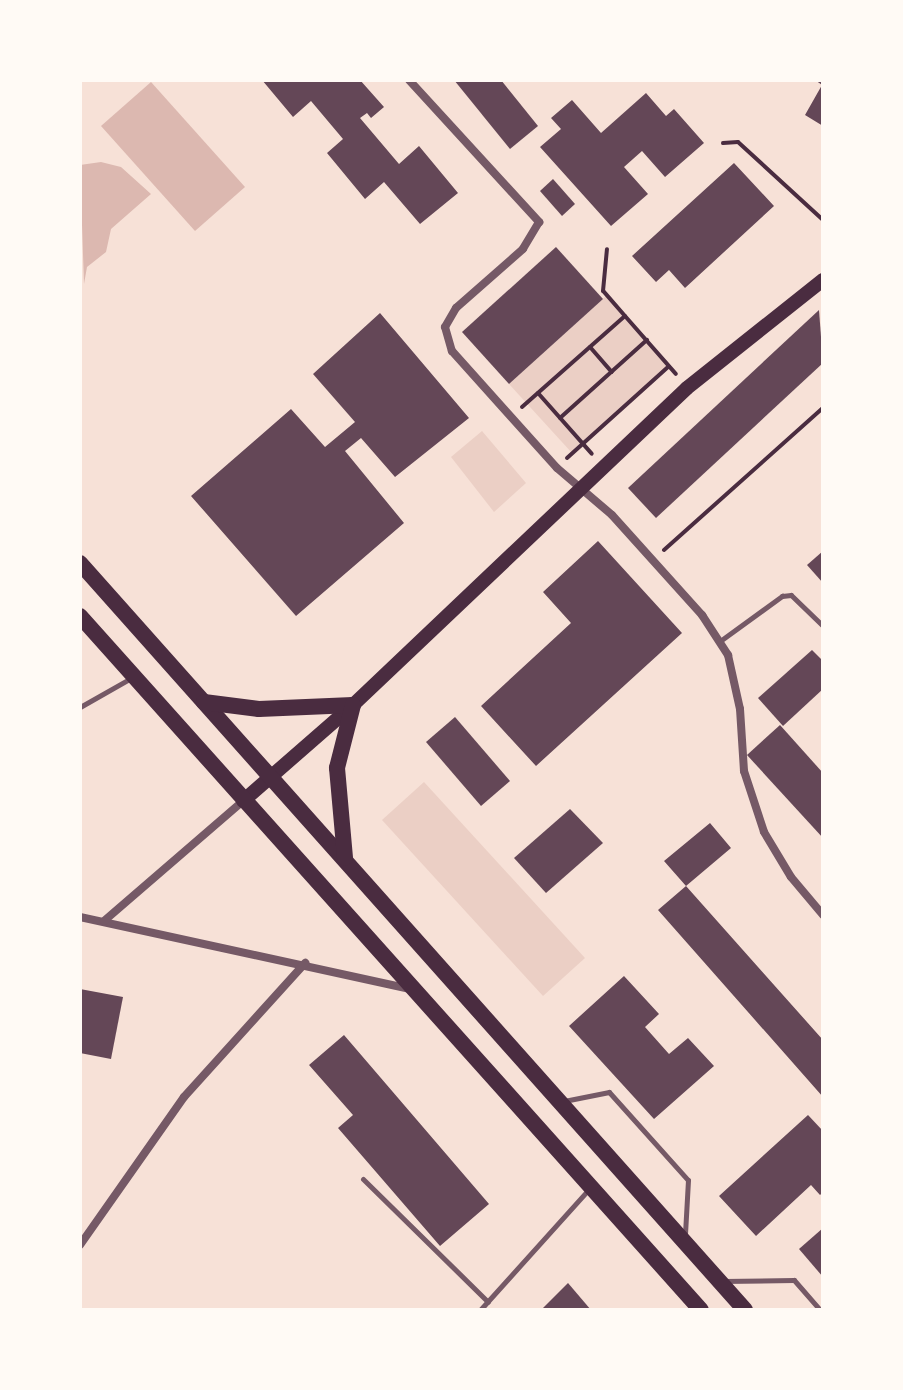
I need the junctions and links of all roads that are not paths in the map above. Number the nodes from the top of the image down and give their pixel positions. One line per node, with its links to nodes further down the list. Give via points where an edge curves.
1 (409, 80): 3 (street, via 539,222 523,249 456,308 445,327 452,351)
2 (823, 280): 3 (main road, via 687,388)
3 (578, 490): 7 (street, via 612,515 653,559); 10 (main road)
4 (80, 563): 9 (main road)
5 (80, 616): 8 (main road)
6 (823, 626): 7 (lane, via 791,595 782,596)
7 (719, 642): 15 (street, via 728,655 740,709 744,771 764,832 791,877)
8 (133, 677): 11 (lane); 13 (main road)
9 (204, 702): 10 (main road, via 259,709); 12 (main road)
10 (353, 705): 12 (main road); 14 (main road, via 337,768)
11 (80, 707)
12 (271, 776): 13 (main road); 14 (main road)
13 (243, 801): 17 (street); 19 (main road)
14 (345, 859): 20 (main road)
15 (823, 915)
16 (80, 917): 17 (street)
17 (104, 921): 18 (street)
18 (305, 963): 19 (street); 24 (street, via 184,1097)
19 (418, 991): 22 (main road)
20 (563, 1101): 23 (main road); 23 (lane, via 609,1092 688,1180)
21 (363, 1179): 26 (lane)
22 (591, 1186): 26 (lane); 28 (main road)
23 (685, 1242): 25 (main road)
24 (80, 1245)
25 (719, 1281): 29 (main road); 30 (lane, via 794,1280)
26 (488, 1302): 27 (lane)
27 (480, 1310)
28 (701, 1310)
29 (745, 1310)
30 (820, 1310)

